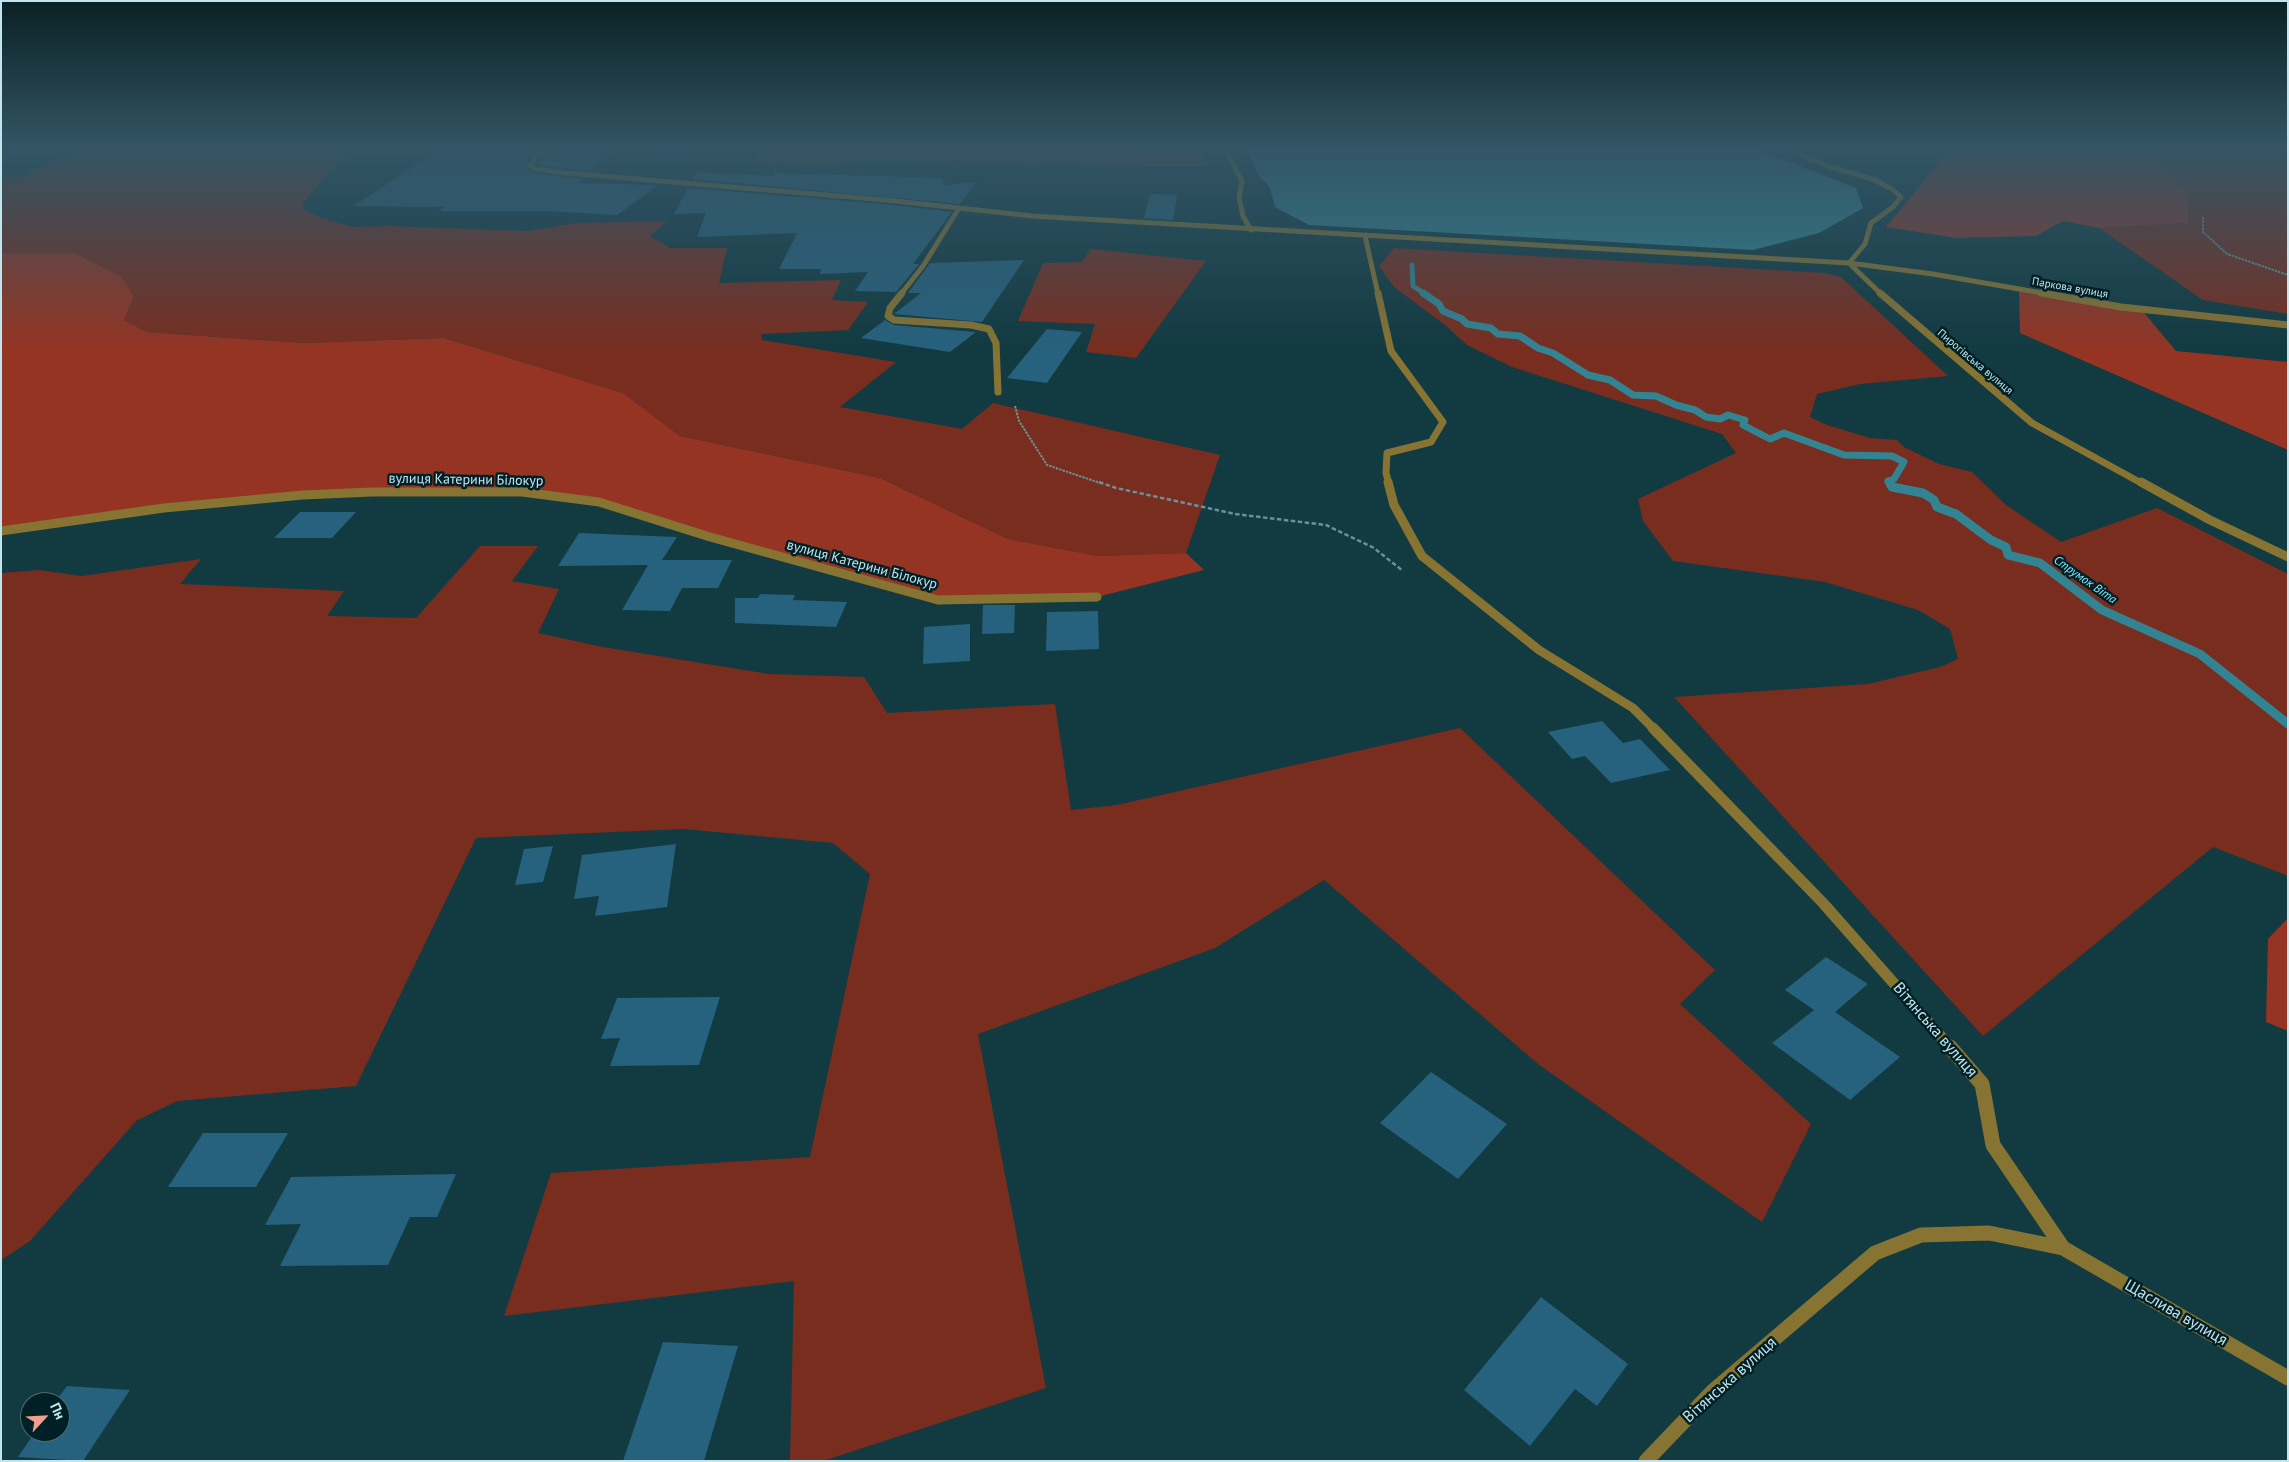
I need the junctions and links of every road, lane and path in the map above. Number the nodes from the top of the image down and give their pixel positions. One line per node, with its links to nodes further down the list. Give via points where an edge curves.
1 (954, 216): 11 (street, via 890,308 888,316 894,320 989,329 996,342)
2 (1036, 216): 6 (street, Паркова вулиця)
3 (1244, 216): 6 (street)
4 (1880, 216): 8 (street, via 1871,223 1865,244)
5 (2203, 217): 9 (path, via 2203,232 2227,254)
6 (1251, 230): 7 (street, Паркова вулиця)
7 (1365, 236): 8 (street, Паркова вулиця); 16 (street, Вітянська вулиця, via 1391,351 1443,422 1431,442 1387,454 1386,473 1394,505 1422,556 1539,650 1633,708 1823,902 1982,1084 1993,1145)
8 (1849, 262): 10 (street, Паркова вулиця, via 2121,307); 13 (street, Пирогівська вулиця, via 1888,301 2032,423 2210,520)
9 (2288, 275)
10 (2288, 325)
11 (998, 392): 14 (path, via 1015,404 1018,421 1047,465 1116,488 1235,514 1326,525 1374,548)
12 (1, 531): 15 (street, вулиця Катерини Білокур, via 164,508 303,495 522,492 599,502 710,537 938,600)
13 (2288, 557)
14 (1409, 575)
15 (1097, 596)
16 (2064, 1248): 17 (street, Щаслива вулиця); 18 (street, Вітянська вулиця, via 1988,1233 1921,1235 1875,1253 1712,1392)
17 (2288, 1378)
18 (1646, 1461)

